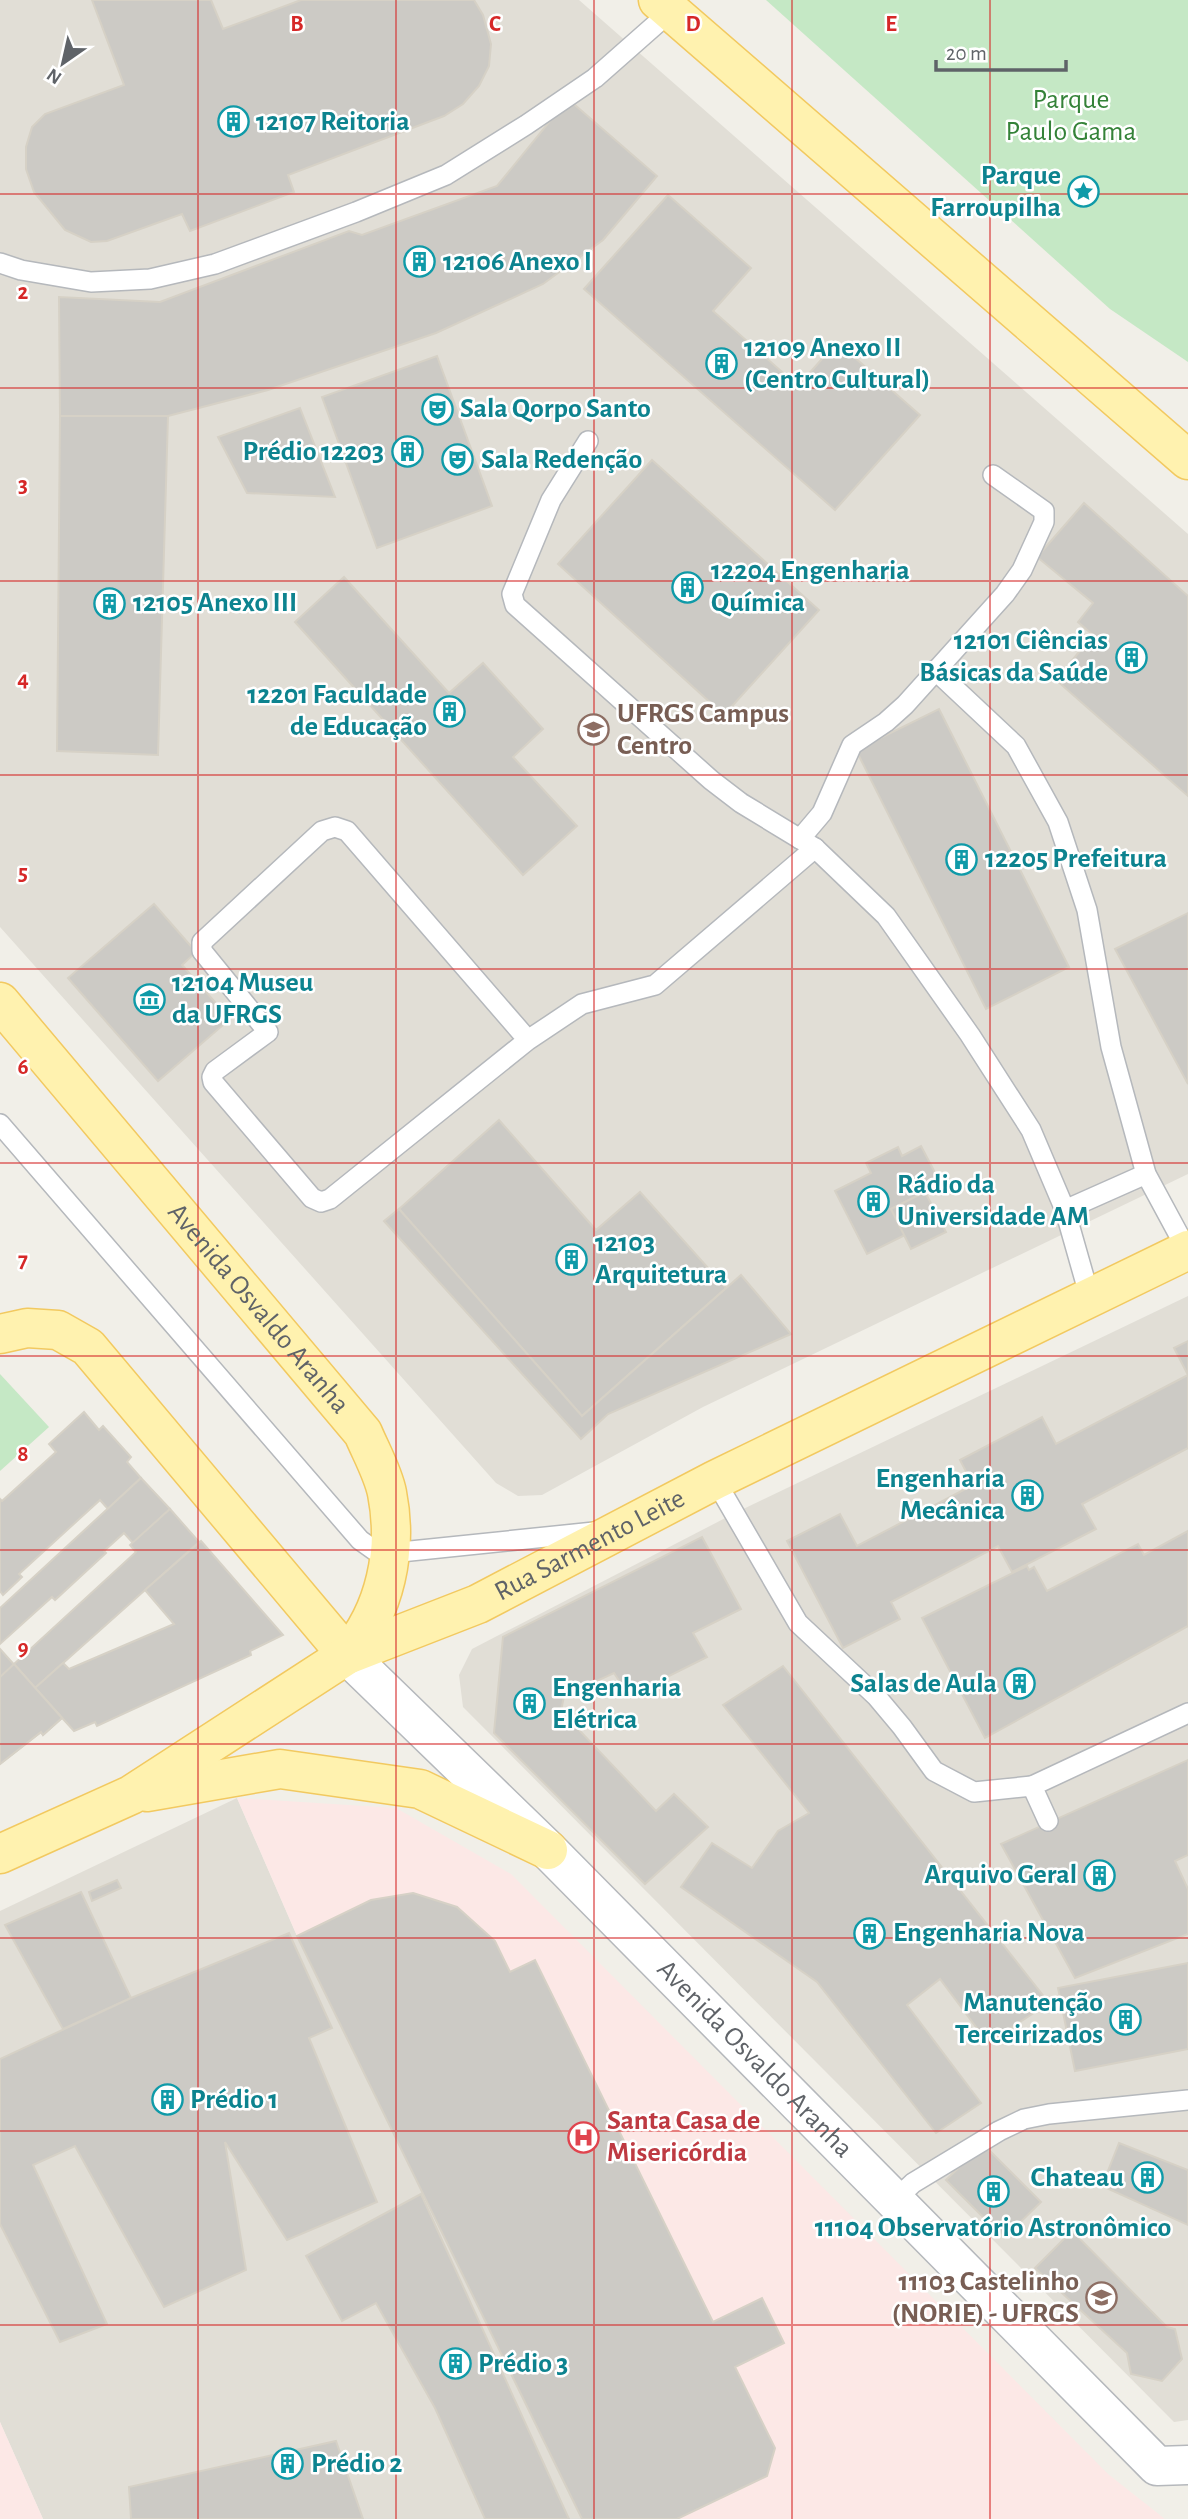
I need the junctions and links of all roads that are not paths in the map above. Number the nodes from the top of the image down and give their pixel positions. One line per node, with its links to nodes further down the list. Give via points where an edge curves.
1 (664, 6): 2 (lane, via 595,78 526,125 446,174 356,212 215,264 150,279 91,282); 3 (main road)
2 (0, 263)
3 (1151, 428): 5 (main road); 6 (main road)
4 (588, 441): 9 (lane, via 551,500 512,594 515,605 711,780)
5 (1188, 445)
6 (1188, 460)
7 (993, 475): 8 (lane, via 1044,511 1044,522 1022,570)
8 (935, 670): 9 (lane, via 905,705 852,745); 13 (lane, via 1016,746 1058,822 1087,911 1111,1047)
9 (808, 844): 11 (lane, via 655,985 582,1004); 14 (lane, via 886,916 970,1035 1031,1130)
10 (0, 1002): 20 (main road, Avenida Osvaldo Aranha, via 363,1433 387,1491)
11 (528, 1040): 11 (lane, via 347,831 335,827 322,831 202,942 202,951 268,1032 215,1071 212,1082 312,1198 321,1202)
12 (0, 1124): 20 (lane, via 360,1540 374,1550)
13 (1146, 1174): 14 (lane); 15 (lane)
14 (1065, 1210): 16 (lane)
15 (1187, 1250): 16 (main road, Rua Sarmento Leite)
16 (1090, 1298): 18 (main road, Rua Sarmento Leite)
17 (0, 1334): 21 (main road, Avenida Osvaldo Aranha, via 27,1328 58,1330 88,1346)
18 (715, 1480): 19 (main road, Rua Sarmento Leite); 23 (lane, via 798,1623 876,1696 934,1771 974,1792)
19 (619, 1530): 20 (lane); 21 (main road, Rua Sarmento Leite, via 478,1604)
20 (391, 1553): 21 (main road, Avenida Osvaldo Aranha, via 383,1591)
21 (347, 1655): 24 (main road, Rua Sarmento Leite); 26 (street, Avenida Osvaldo Aranha)
22 (1188, 1713): 23 (lane)
23 (1032, 1786): 25 (lane)
24 (131, 1795): 26 (main road, via 280,1769 420,1789); 27 (main road, Rua Sarmento Leite)
25 (1048, 1821)
26 (548, 1850): 29 (street, Avenida Osvaldo Aranha)
27 (0, 1854)
28 (1188, 2100): 29 (lane, via 1024,2119 913,2183)
29 (894, 2201): 30 (street, Avenida Osvaldo Aranha)
30 (1173, 2466)

